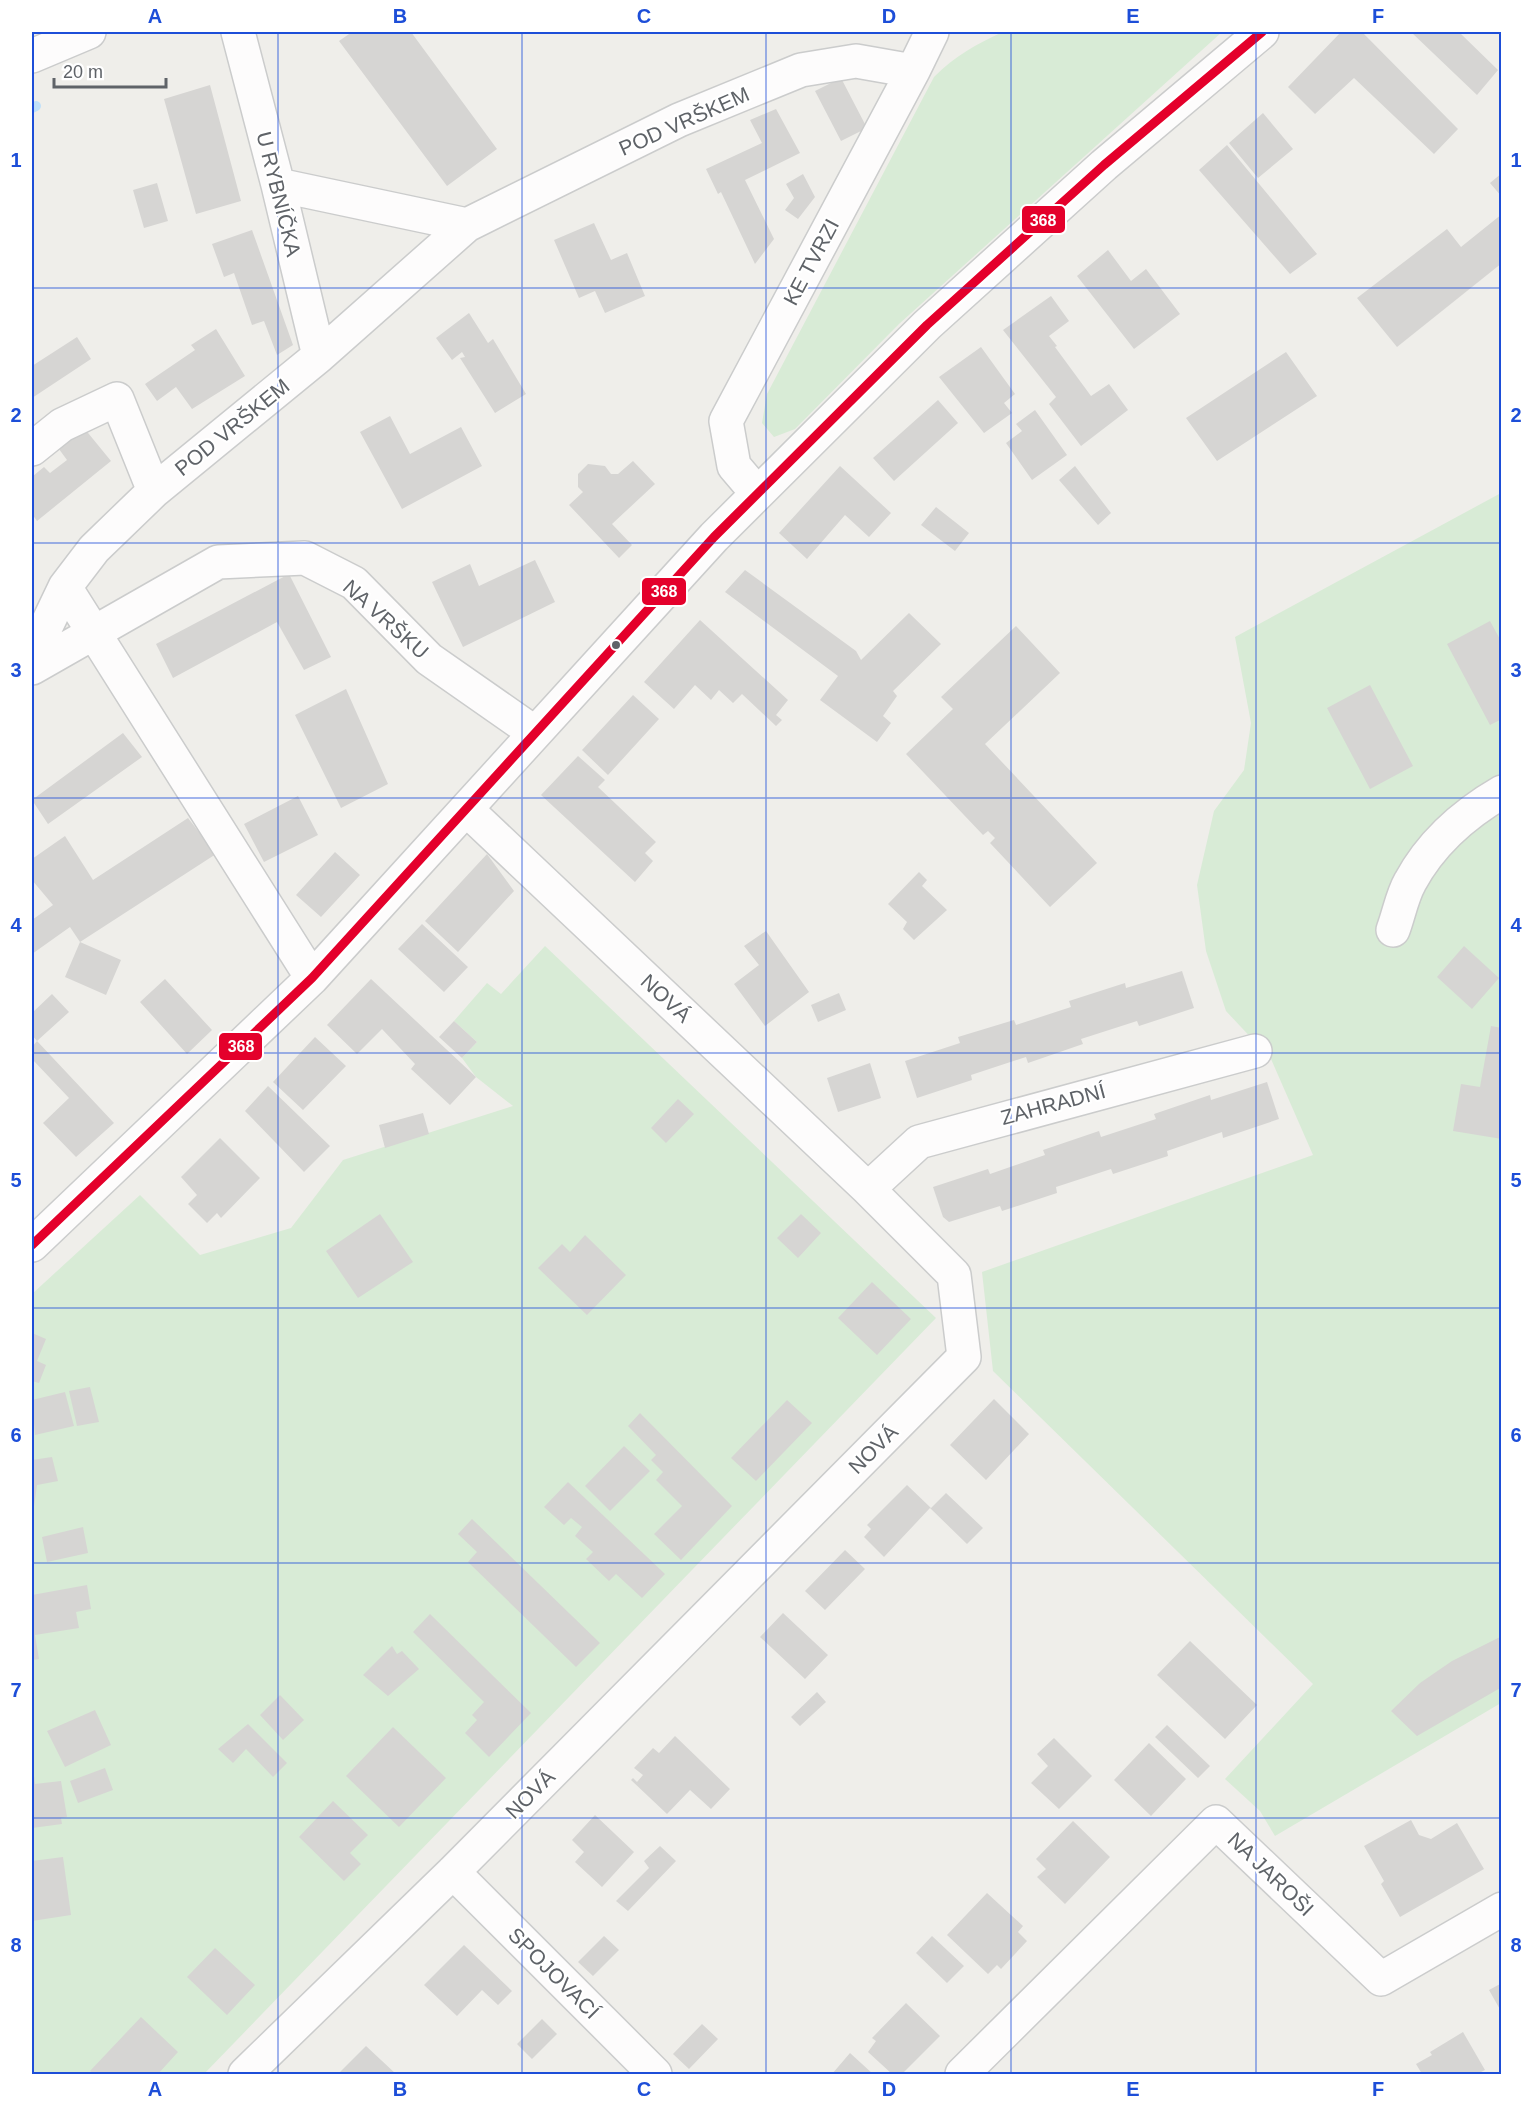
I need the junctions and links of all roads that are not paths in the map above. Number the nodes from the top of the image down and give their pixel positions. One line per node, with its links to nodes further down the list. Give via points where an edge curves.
1 (89, 32): 5 (street)
2 (238, 32): 7 (street, U RYBNÍČKA)
3 (932, 32): 6 (street, KE TVRZI)
4 (1262, 32): 12 (street, via 1104,165 927,325)
5 (32, 56)
6 (913, 71): 8 (street, POD VRŠKEM, via 856,61 801,70 679,120); 12 (street, KE TVRZI, via 726,421 734,466)
7 (278, 185): 8 (street); 9 (street, U RYBNÍČKA)
8 (467, 225): 9 (street, POD VRŠKEM)
9 (318, 356): 11 (street, POD VRŠKEM)
10 (32, 449): 11 (street, via 62,425 117,399)
11 (154, 491): 13 (street, POD VRŠKEM, via 94,549)
12 (757, 493): 17 (street)
13 (65, 587): 14 (street); 15 (street, POD VRŠKEM)
14 (94, 633): 16 (street, NA VRŠKU); 17 (street, NA VRŠKU, via 218,562 305,558 354,583 429,659); 21 (street)
15 (32, 656)
16 (32, 668)
17 (535, 733): 19 (street)
18 (1502, 792): 20 (street, via 1479,805 1433,845 1409,883)
19 (467, 810): 21 (street); 23 (street, NOVÁ)
20 (1393, 930)
21 (312, 978): 24 (street)
22 (1255, 1051): 23 (street, ZAHRADNÍ, via 919,1142)
23 (868, 1189): 25 (street, NOVÁ, via 954,1275 964,1357)
24 (32, 1245)
25 (453, 1872): 27 (street, NOVÁ); 28 (street, SPOJOVACÍ)
26 (1502, 1909): 29 (street, NA JAROŠI, via 1382,1979 1216,1822)
27 (245, 2074)
28 (656, 2074)
29 (962, 2074)

